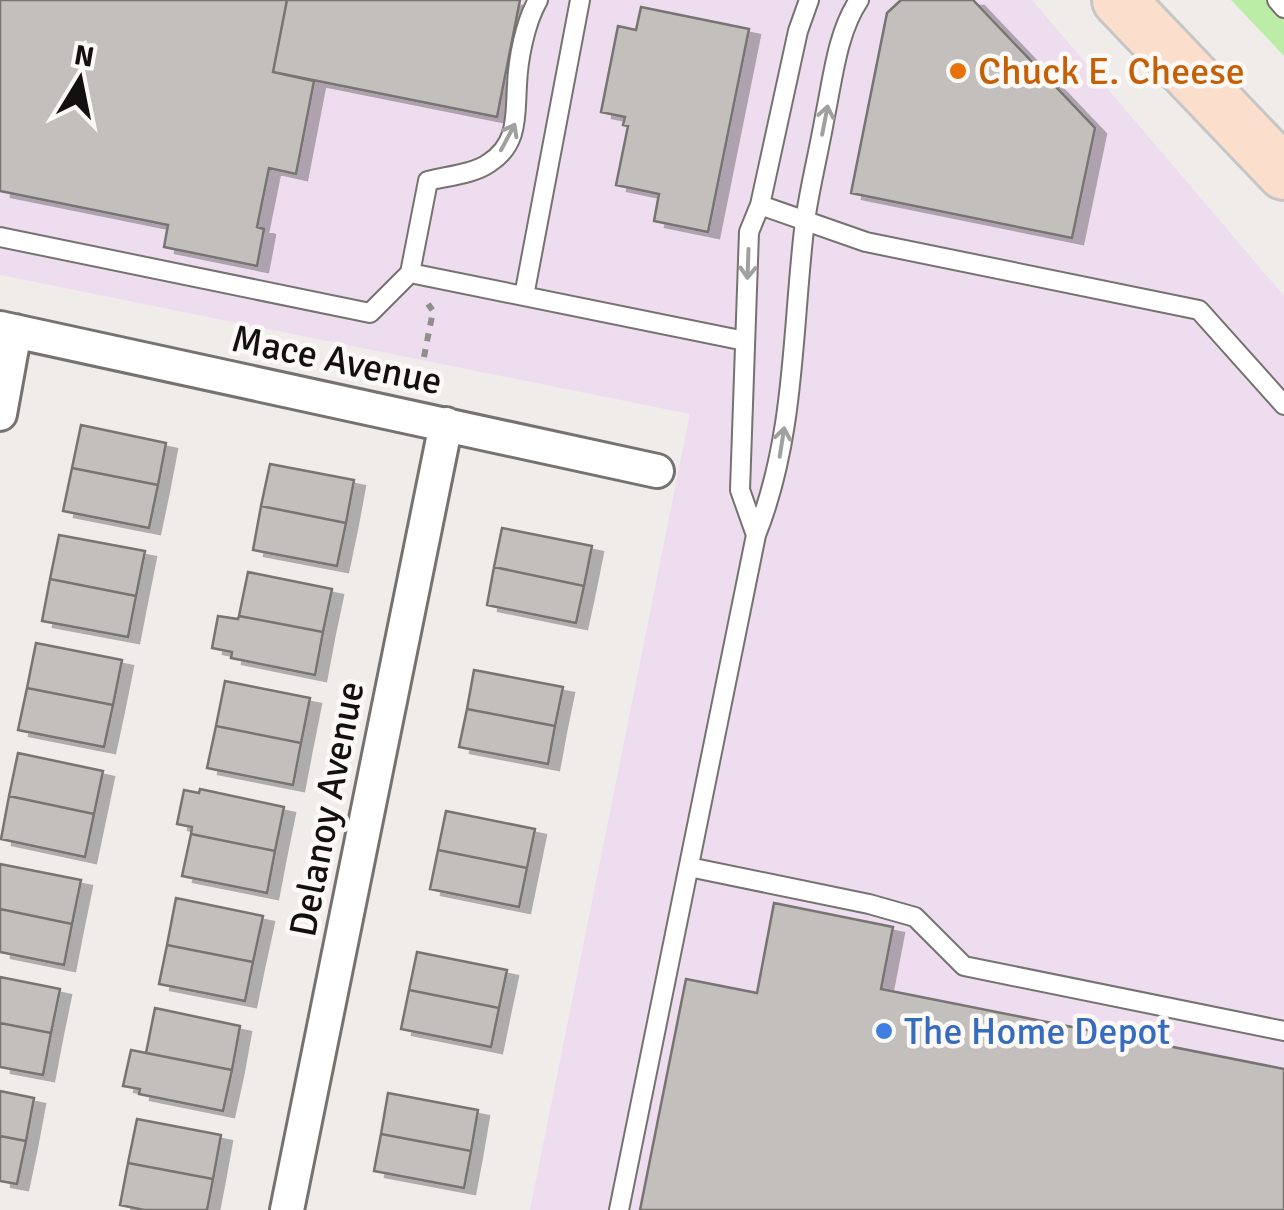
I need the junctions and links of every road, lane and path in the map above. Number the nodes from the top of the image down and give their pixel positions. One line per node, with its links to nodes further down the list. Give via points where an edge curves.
1 (538, 0): 12 (lane, one-way to 1, via 428,181 489,164 510,142)
2 (580, 0): 13 (lane)
3 (809, 0): 9 (lane)
4 (859, 0): 10 (lane, one-way to 4, via 835,65)
5 (1119, 0): 8 (main road)
6 (1277, 0): 7 (lane)
7 (1284, 8)
8 (1284, 173)
9 (760, 205): 10 (lane); 15 (lane, one-way to 15, via 749,232)
10 (806, 219): 17 (lane, via 866,242 1199,310); 21 (lane, one-way to 10, via 774,489 790,395)
11 (0, 237): 12 (lane, via 370,312)
12 (410, 273): 13 (lane); 16 (path, via 433,311)
13 (524, 296): 15 (lane)
14 (7, 330): 18 (street); 19 (street, Mace Avenue)
15 (745, 341): 21 (lane, via 740,490)
16 (424, 357)
17 (1284, 405)
18 (0, 414)
19 (446, 424): 20 (street, Mace Avenue); 24 (street, Delanoy Avenue)
20 (657, 471)
21 (756, 535): 22 (lane)
22 (689, 868): 23 (lane, via 915,917 964,966); 25 (lane)
23 (1284, 1031)
24 (287, 1210)
25 (619, 1210)

